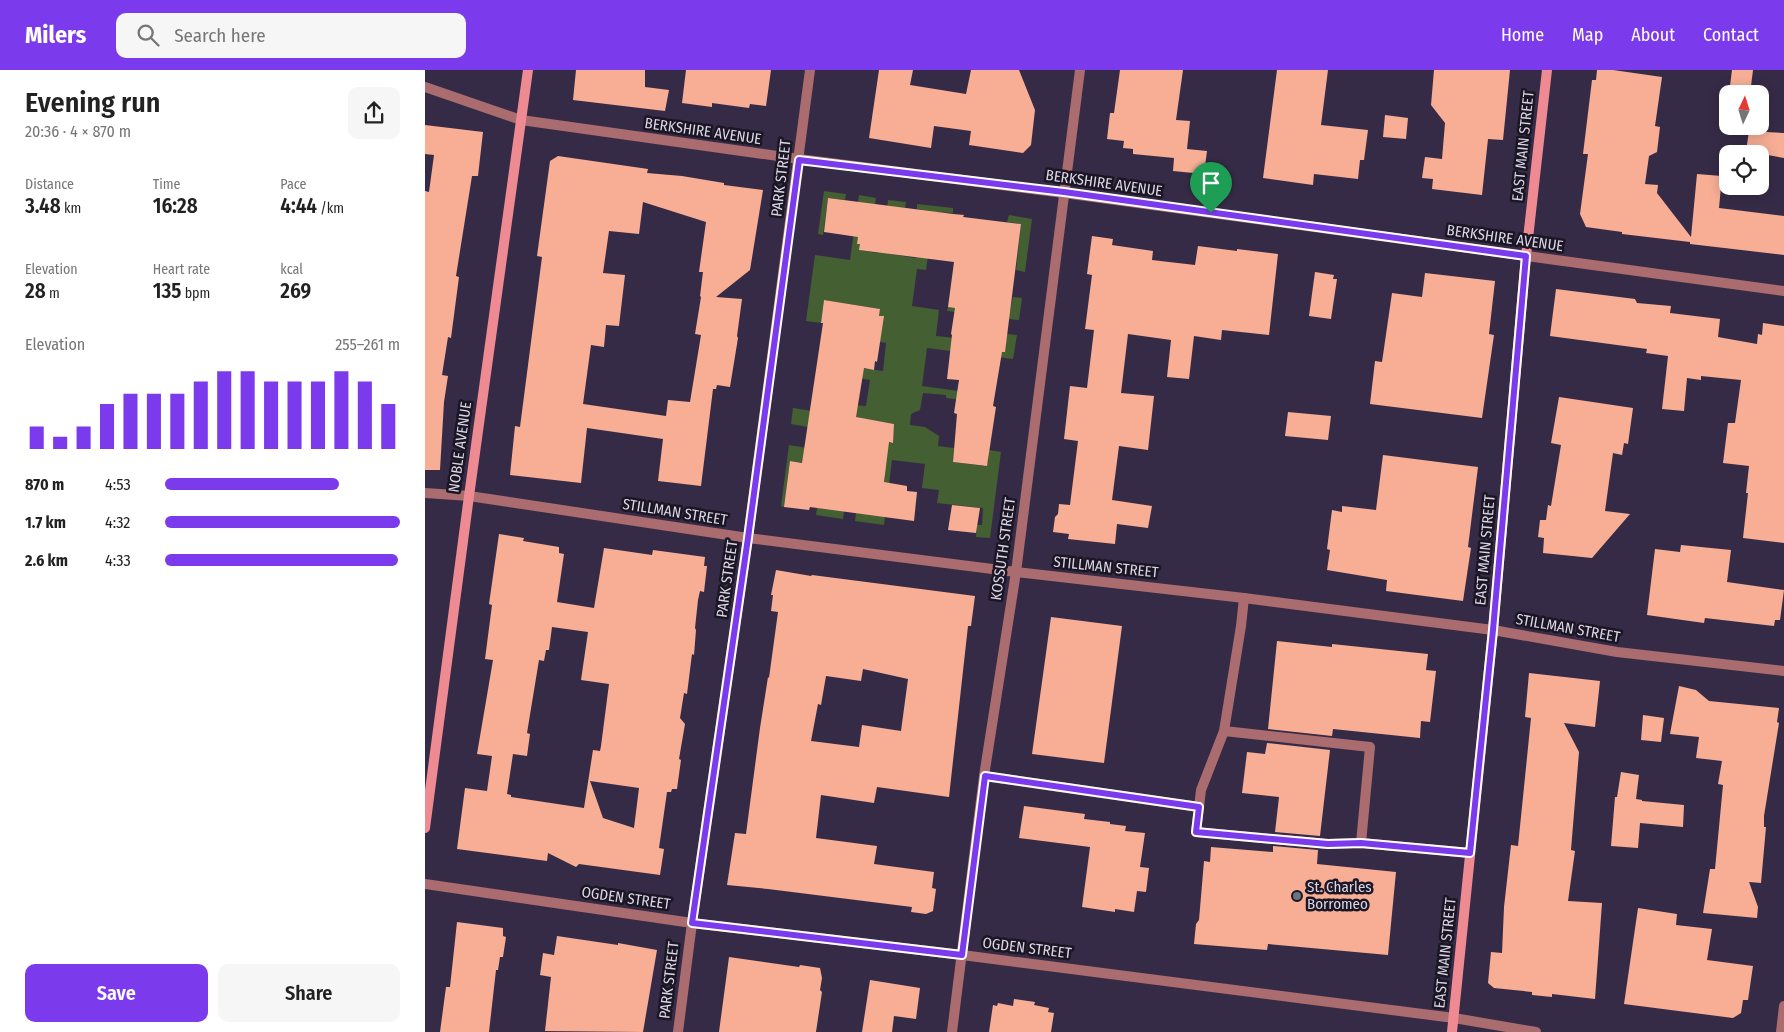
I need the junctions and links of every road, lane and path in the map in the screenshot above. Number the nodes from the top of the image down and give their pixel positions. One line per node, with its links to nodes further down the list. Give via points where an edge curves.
1 (528, 70): 6 (main road, NOBLE AVENUE)
2 (810, 70): 7 (street, PARK STREET)
3 (1080, 70): 8 (street, KOSSUTH STREET)
4 (1547, 70): 9 (main road, EAST MAIN STREET)
5 (425, 87): 6 (street, BERKSHIRE AVENUE)
6 (521, 120): 7 (street, BERKSHIRE AVENUE); 12 (main road, NOBLE AVENUE)
7 (799, 160): 8 (street, BERKSHIRE AVENUE); 13 (street, PARK STREET)
8 (1064, 192): 9 (street, BERKSHIRE AVENUE); 14 (street, KOSSUTH STREET)
9 (1526, 256): 10 (street, BERKSHIRE AVENUE); 16 (main road, EAST MAIN STREET)
10 (1784, 291)
11 (425, 493): 12 (street, STILLMAN STREET)
12 (469, 496): 13 (street, STILLMAN STREET); 21 (main road, NOBLE AVENUE)
13 (748, 538): 14 (street, STILLMAN STREET); 25 (street, PARK STREET)
14 (1016, 572): 15 (street, STILLMAN STREET); 19 (street, KOSSUTH STREET)
15 (1244, 598): 16 (street, STILLMAN STREET); 18 (street)
16 (1493, 630): 17 (street, STILLMAN STREET, via 1617,652); 23 (main road, EAST MAIN STREET)
17 (1784, 671)
18 (1224, 731): 20 (street, via 1201,790); 22 (street, via 1371,747)
19 (985, 776): 20 (street); 26 (street, KOSSUTH STREET)
20 (1199, 807): 22 (street, via 1196,832 1328,844)
21 (425, 828)
22 (1361, 843): 23 (street)
23 (1470, 853): 28 (main road, EAST MAIN STREET)
24 (425, 884): 25 (street, OGDEN STREET)
25 (692, 923): 26 (street, OGDEN STREET); 29 (street, PARK STREET)
26 (962, 955): 28 (street, OGDEN STREET); 30 (street, KOSSUTH STREET)
27 (1784, 1006): 33 (street)
28 (1454, 1018): 31 (main road, EAST MAIN STREET); 32 (street, OGDEN STREET)
29 (678, 1032)
30 (952, 1032)
31 (1452, 1032)
32 (1536, 1032)
33 (1781, 1032)

